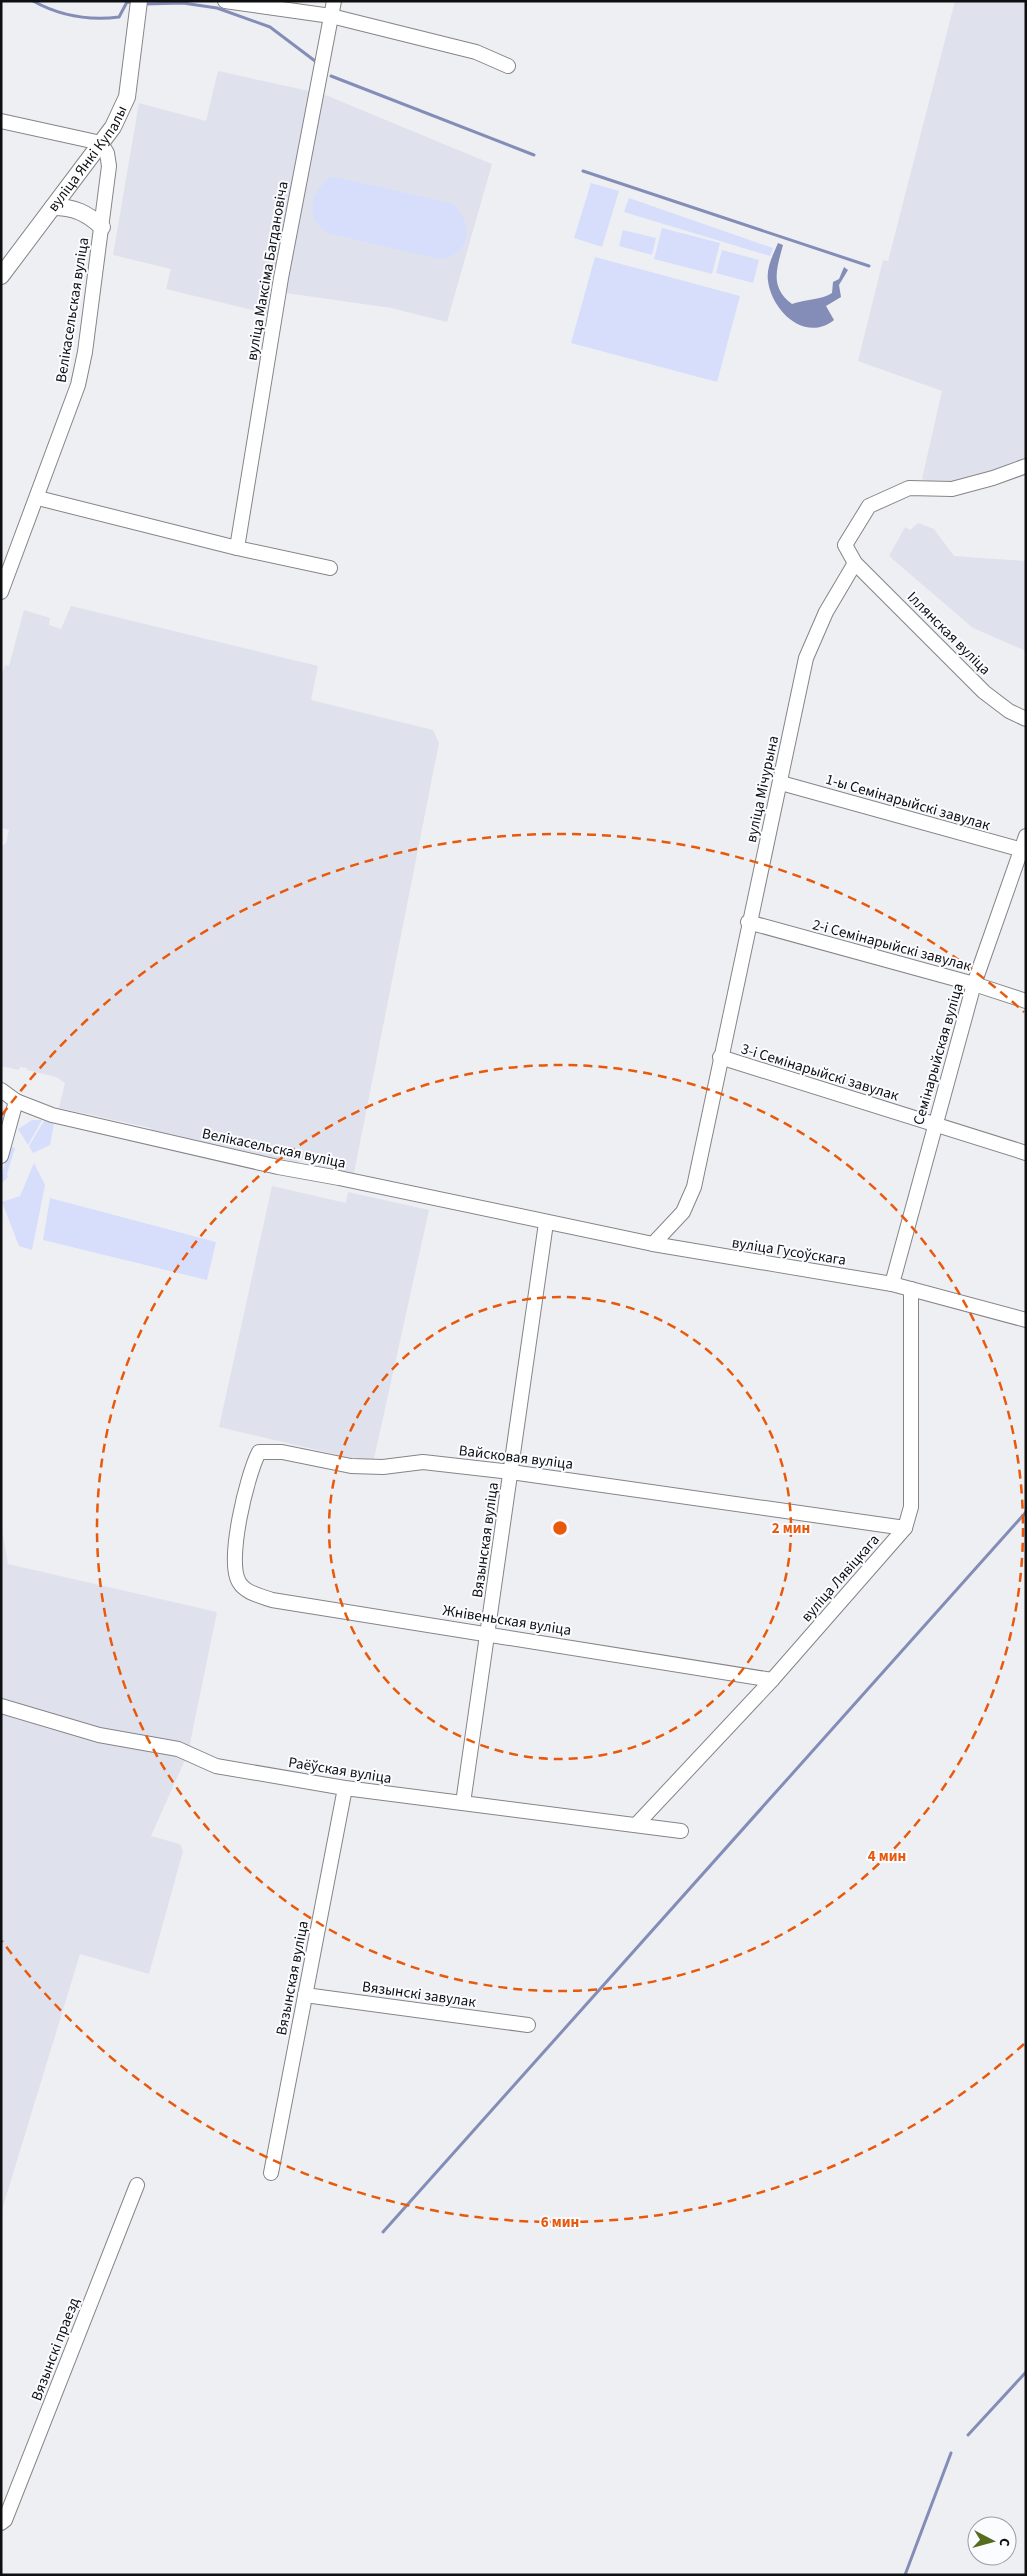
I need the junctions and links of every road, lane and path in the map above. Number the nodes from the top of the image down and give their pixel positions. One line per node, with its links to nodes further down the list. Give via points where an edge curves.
1 (139, 1): 7 (main road, вуліца Янкі Купалы, via 127,97 113,127)
2 (225, 1): 4 (street)
3 (334, 1): 4 (street, вуліца Максіма Багдановіча)
4 (331, 16): 5 (street, via 476,52); 13 (street, вуліца Максіма Багдановіча, via 281,278)
5 (508, 66)
6 (1, 121): 7 (street)
7 (101, 143): 8 (main road, вуліца Янкі Купалы); 9 (street, Велікасельская вуліца, via 109,166)
8 (53, 207): 9 (main road, via 74,207); 10 (main road, вуліца Янкі Купалы)
9 (102, 227): 12 (street, Велікасельская вуліца, via 78,384)
10 (1, 276)
11 (1026, 466): 14 (street, via 952,490 909,488 870,506 845,545)
12 (38, 498): 13 (street); 16 (street, Велікасельская вуліца)
13 (237, 548): 15 (street)
14 (854, 563): 17 (street, Іллянская вуліца, via 984,692); 18 (street, вуліца Мічурына, via 826,612 806,658)
15 (330, 568)
16 (1, 592)
17 (1026, 719)
18 (781, 783): 20 (street, 1-ы Семінарыйскі завулак); 21 (street, вуліца Мічурына)
19 (1026, 836): 20 (street, Семінарыйская вуліца)
20 (1024, 851): 22 (street, Семінарыйская вуліца)
21 (748, 922): 22 (street, 2-і Семінарыйскі завулак); 24 (street, вуліца Мічурына)
22 (974, 984): 23 (street, 2-і Семінарыйскі завулак); 27 (street, Семінарыйская вуліца)
23 (1026, 1001)
24 (720, 1058): 27 (street, 3-і Семінарыйскі завулак); 31 (street, вуліца Мічурына, via 694,1187 683,1212)
25 (1, 1090): 26 (street, Велікасельская вуліца)
26 (16, 1101): 29 (street); 30 (street, Велікасельская вуліца, via 52,1115 278,1167)
27 (935, 1125): 28 (street, 3-і Семінарыйскі завулак); 32 (street, Семінарыйская вуліца)
28 (1026, 1153)
29 (1, 1156)
30 (546, 1222): 31 (street, вуліца Гусоўскага); 35 (street, Вязынская вуліца)
31 (653, 1244): 32 (street, вуліца Гусоўскага)
32 (892, 1284): 33 (street, вуліца Гусоўскага)
33 (911, 1289): 34 (street, вуліца Гусоўскага); 36 (street, вуліца Лявіцкага, via 911,1507)
34 (1026, 1320)
35 (511, 1472): 36 (street, Вайсковая вуліца); 37 (street, Вайсковая вуліца, via 423,1462 382,1467 351,1466 282,1452 259,1452 251,1468 235,1548 234,1572); 38 (street, Вязынская вуліца)
36 (905, 1528): 39 (street, вуліца Лявіцкага)
37 (240, 1584): 38 (street, Жнівеньская вуліца, via 253,1594 272,1600)
38 (488, 1634): 39 (street, Жнівеньская вуліца); 42 (street, Вязынская вуліца)
39 (772, 1680): 43 (street, вуліца Лявіцкага)
40 (1, 1706): 41 (street, Раёўская вуліца, via 98,1735 178,1749 216,1766)
41 (345, 1788): 42 (street, Раёўская вуліца); 45 (street, Вязынская вуліца)
42 (463, 1803): 43 (street, Раёўская вуліца)
43 (636, 1825): 44 (street, Раёўская вуліца)
44 (681, 1831)
45 (305, 1995): 46 (street, Вязынскі завулак); 47 (street, Вязынская вуліца)
46 (528, 2026)
47 (271, 2173)
48 (137, 2184): 49 (street, Вязынскі праезд, via 6,2520)
49 (1, 2523)

